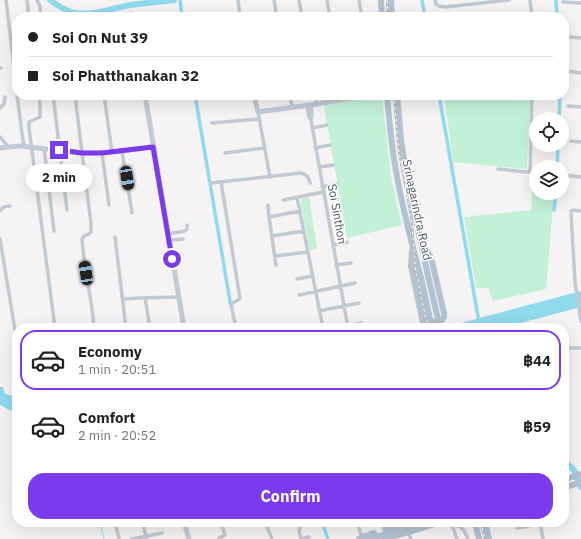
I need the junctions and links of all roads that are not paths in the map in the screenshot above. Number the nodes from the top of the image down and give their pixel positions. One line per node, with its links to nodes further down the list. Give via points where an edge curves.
1 (6, 0): 28 (street)
2 (27, 0): 16 (street)
3 (37, 0): 17 (street)
4 (238, 0): 18 (street)
5 (274, 0): 19 (street)
6 (299, 0): 20 (street)
7 (327, 0): 21 (street)
8 (359, 0): 22 (street)
9 (381, 0): 23 (main road)
10 (391, 0): 24 (main road)
11 (435, 0): 12 (street, via 436,4 445,7)
12 (509, 0)
13 (530, 0): 25 (street)
14 (563, 2): 15 (street)
15 (581, 3)
16 (28, 12)
17 (41, 12)
18 (239, 12)
19 (276, 12)
20 (301, 12)
21 (329, 12)
22 (361, 12)
23 (382, 12)
24 (392, 12)
25 (531, 12)
26 (570, 37): 27 (street)
27 (581, 38)
28 (12, 50)
29 (569, 71): 30 (street)
30 (581, 73)
31 (5, 97): 47 (street, via 4,104)
32 (19, 100): 60 (street)
33 (39, 100): 60 (street, via 40,117 30,121)
34 (54, 100): 67 (street)
35 (76, 100): 70 (street)
36 (105, 100): 69 (street)
37 (146, 100): 62 (street)
38 (255, 100): 51 (street)
39 (291, 100): 49 (street)
40 (317, 100): 45 (street)
41 (334, 100): 45 (street)
42 (388, 100): 110 (main road, Srinagarindra Road, via 395,166)
43 (397, 100): 108 (main road, Srinagarindra Road, via 403,156)
44 (532, 100): 73 (street)
45 (317, 104): 46 (street)
46 (309, 105): 49 (street); 55 (street, Soi Sinthon)
47 (0, 106)
48 (568, 106): 50 (street)
49 (292, 107): 51 (street)
50 (581, 107)
51 (258, 112): 52 (street)
52 (259, 119): 53 (street); 65 (street)
53 (212, 123)
54 (327, 125): 55 (street)
55 (312, 128): 66 (street, Soi Sinthon)
56 (0, 137): 61 (street)
57 (571, 141): 58 (street)
58 (581, 142)
59 (330, 145): 66 (street)
60 (25, 146): 61 (street); 64 (street); 130 (street, via 45,250)
61 (6, 147): 63 (street)
62 (153, 147): 68 (street); 101 (street)
63 (0, 148)
64 (44, 148): 67 (street); 99 (street)
65 (264, 148): 72 (street); 79 (street)
66 (315, 148): 75 (street, Soi Sinthon)
67 (59, 150): 70 (street); 92 (street)
68 (122, 151): 69 (street); 96 (street)
69 (112, 152): 71 (street)
70 (82, 153): 71 (street); 131 (street, via 91,229 82,239)
71 (102, 153): 89 (street)
72 (225, 153)
73 (530, 160)
74 (333, 165): 75 (street)
75 (319, 168): 85 (street, Soi Sinthon)
76 (498, 169): 77 (street)
77 (529, 172)
78 (569, 176): 80 (street)
79 (270, 177): 81 (street); 83 (street, via 304,174)
80 (581, 177)
81 (221, 182): 82 (street); 135 (street, via 240,298 231,304)
82 (211, 183)
83 (310, 183)
84 (337, 184): 85 (street)
85 (322, 187): 86 (street, Soi Sinthon)
86 (323, 192): 87 (street); 109 (street, Soi Sinthon)
87 (297, 197): 88 (street); 94 (street)
88 (283, 200)
89 (109, 205)
90 (268, 205): 97 (street)
91 (10, 206): 93 (street, via 1,208)
92 (67, 210)
93 (0, 211)
94 (300, 211): 97 (street); 100 (street)
95 (581, 211): 128 (street, via 571,211 576,290)
96 (132, 213)
97 (269, 217): 102 (street)
98 (187, 226): 101 (street, via 185,231)
99 (54, 231)
100 (304, 231): 102 (street); 111 (street)
101 (168, 234): 106 (street)
102 (272, 236): 112 (street)
103 (115, 237): 124 (street)
104 (0, 239): 129 (street)
105 (183, 239): 106 (street)
106 (170, 240): 122 (street)
107 (347, 242): 109 (street)
108 (421, 243): 139 (main road, via 432,262 444,317 442,320); 141 (main road, Srinagarindra Road, bridge)
109 (333, 245): 115 (street, Soi Sinthon)
110 (412, 245): 138 (main road, via 411,266); 140 (main road, Srinagarindra Road, bridge)
111 (308, 252): 112 (street); 116 (street)
112 (275, 256): 114 (street)
113 (351, 263): 115 (street)
114 (276, 265)
115 (336, 266): 119 (street, Soi Sinthon)
116 (312, 276): 117 (street); 120 (street)
117 (297, 279)
118 (355, 283): 119 (street)
119 (340, 286): 120 (street); 126 (street, Soi Sinthon)
120 (316, 292): 121 (street); 127 (street)
121 (299, 295)
122 (179, 297): 123 (street); 134 (street)
123 (145, 298): 124 (street); 133 (street)
124 (123, 300): 132 (street)
125 (359, 303): 126 (street)
126 (344, 306): 127 (street); 137 (street, Soi Sinthon)
127 (319, 311): 136 (street)
128 (581, 321)
129 (14, 323)
130 (53, 323)
131 (93, 323)
132 (125, 323)
133 (149, 323)
134 (183, 323)
135 (235, 323)
136 (322, 323)
137 (347, 323)
138 (423, 323)
139 (428, 323)
140 (431, 323)
141 (439, 323)
142 (569, 348): 143 (street)
143 (581, 348)
144 (581, 474): 145 (main road)
145 (569, 478)
146 (581, 478): 148 (main road)
147 (581, 482): 149 (main road)
148 (569, 484)
149 (569, 485)
150 (116, 527): 174 (street)
151 (144, 527): 171 (street)
152 (185, 527): 176 (street)
153 (223, 527): 177 (street, via 225,535)
154 (267, 527): 178 (street)
155 (300, 527): 179 (street)
156 (358, 527): 173 (street)
157 (383, 527): 168 (street)
158 (393, 527): 168 (main road)
159 (409, 527): 180 (main road)
160 (425, 527): 169 (main road)
161 (452, 527): 183 (street)
162 (462, 527): 184 (street)
163 (476, 527): 185 (main road)
164 (487, 527): 186 (main road)
165 (522, 527): 167 (street)
166 (541, 527): 187 (street)
167 (517, 528)
168 (384, 530): 173 (main road)
169 (408, 532): 181 (main road); 182 (street)
170 (162, 533): 171 (street)
171 (147, 537): 175 (street)
172 (309, 537): 179 (street)
173 (360, 538)
174 (119, 539)
175 (132, 539)
176 (189, 539)
177 (219, 539)
178 (272, 539)
179 (301, 539)
180 (369, 539)
181 (385, 539)
182 (411, 539)
183 (457, 539)
184 (468, 539)
185 (479, 539)
186 (489, 539)
187 (543, 539)

